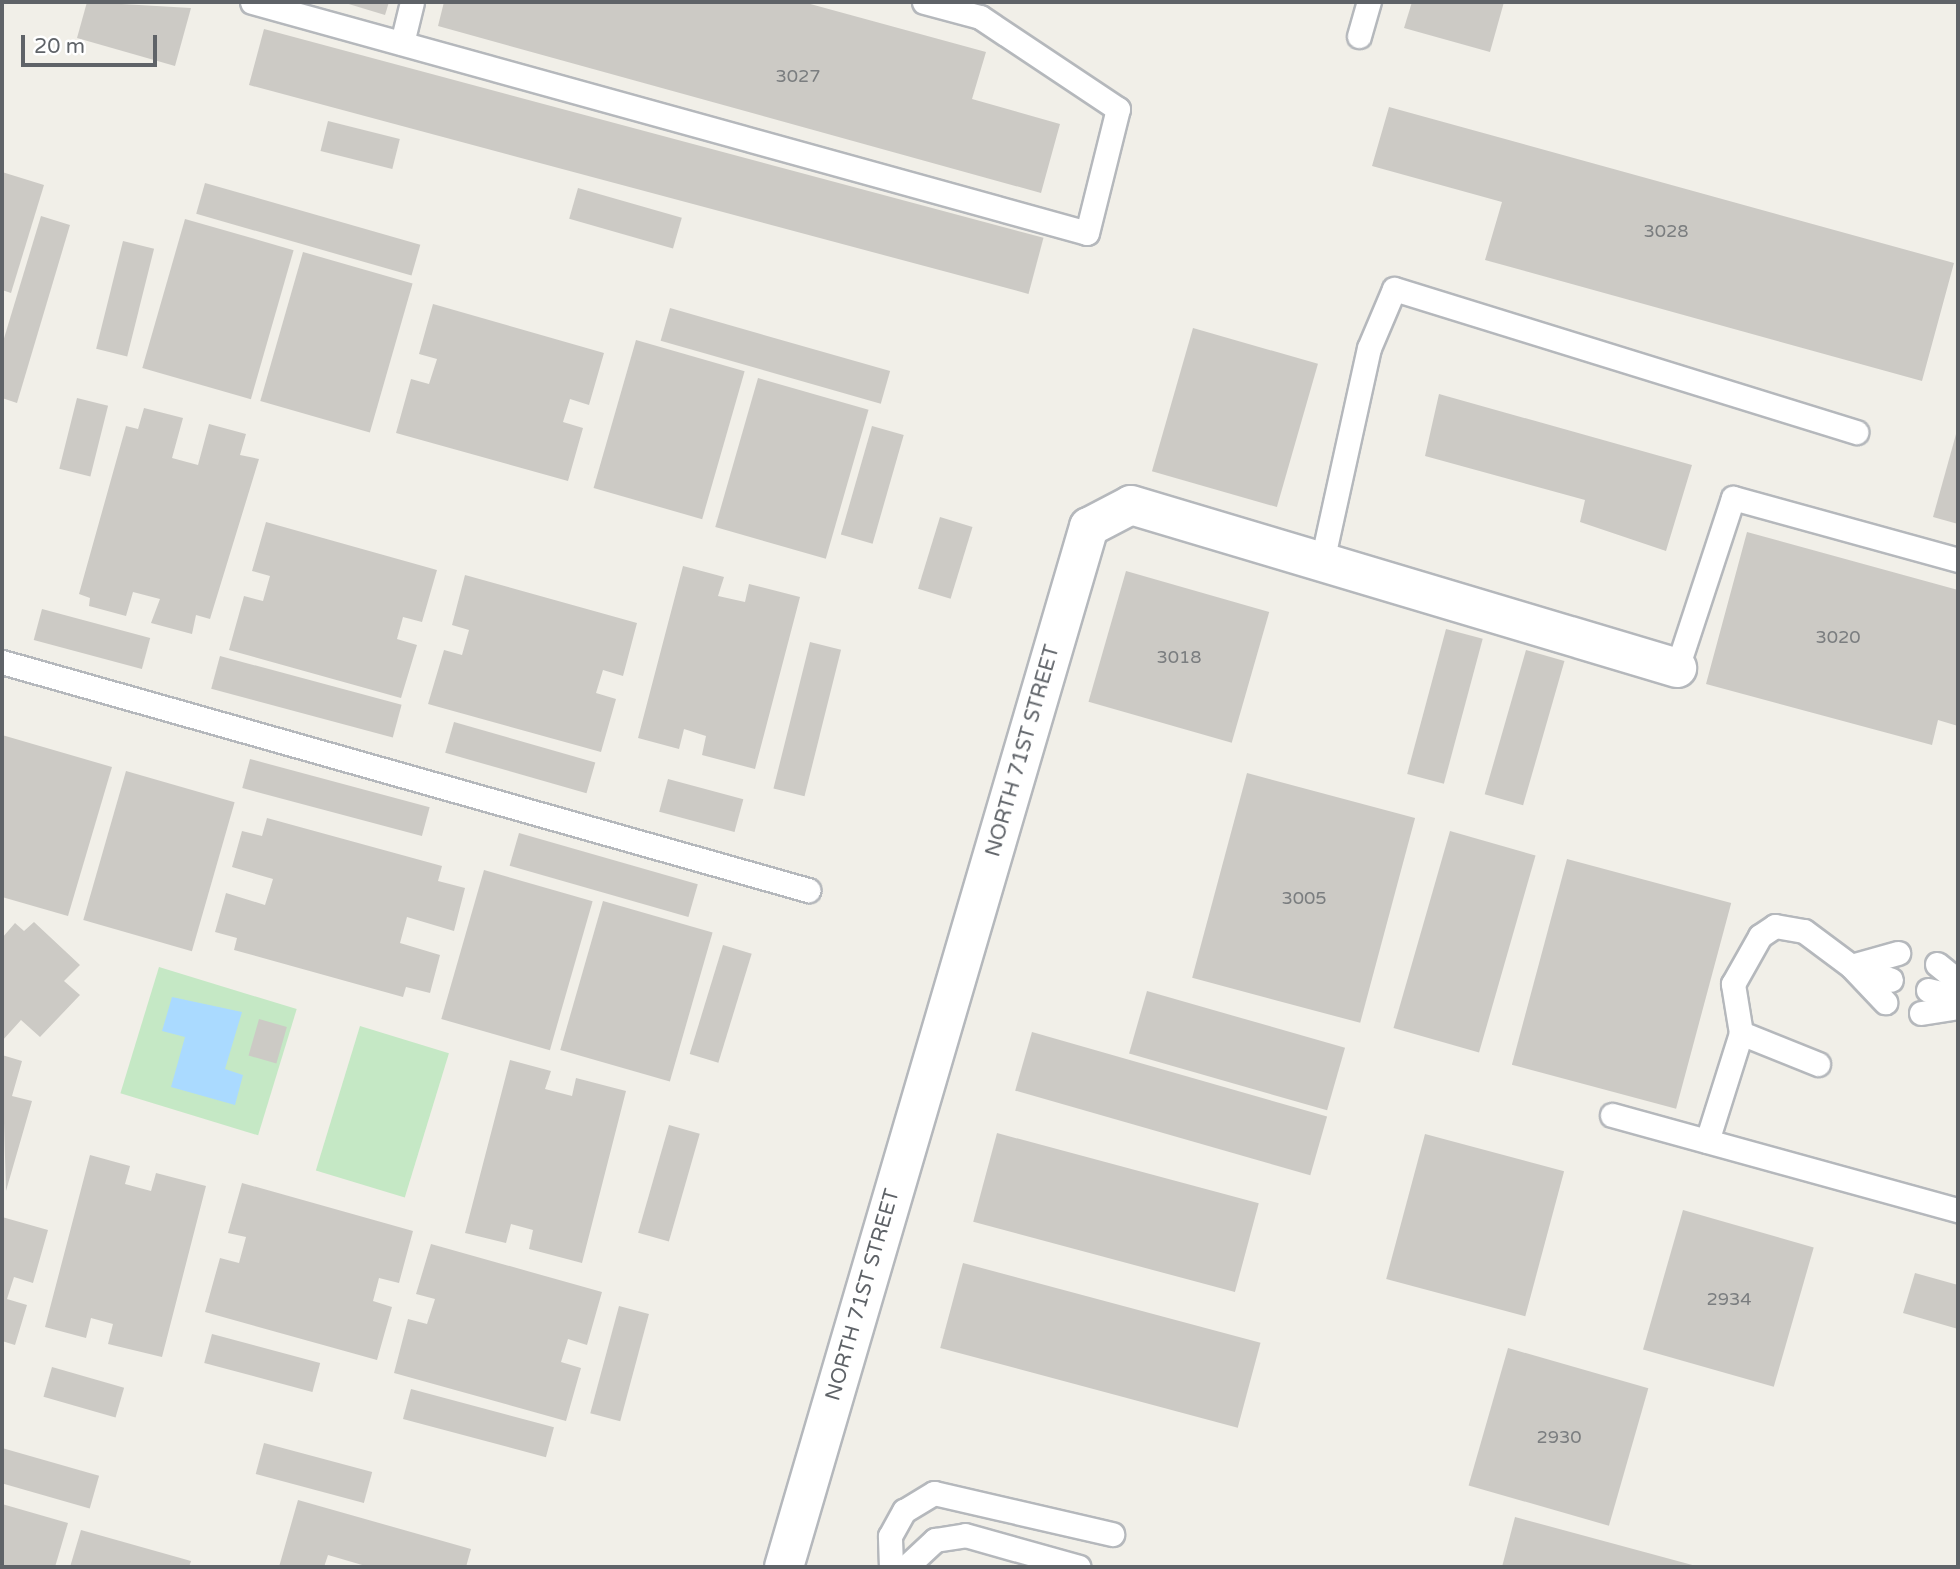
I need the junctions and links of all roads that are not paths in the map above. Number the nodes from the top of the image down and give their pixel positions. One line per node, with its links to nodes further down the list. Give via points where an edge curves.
1 (252, 2): 6 (lane)
2 (412, 2): 6 (lane)
3 (925, 2): 6 (lane, via 980,17 1118,109 1087,233)
4 (1368, 2): 5 (lane)
5 (1359, 36)
6 (402, 43)
7 (1856, 432): 9 (lane, via 1394,289 1369,348)
8 (1958, 560): 11 (lane, via 1733,498)
9 (1321, 566): 11 (street, NORTH 71ST STREET); 29 (street, NORTH 71ST STREET, via 1131,505 1089,527)
10 (2, 662): 12 (lane)
11 (1677, 668)
12 (808, 890)
13 (1898, 953): 15 (lane)
14 (1937, 964): 17 (lane)
15 (1851, 966): 16 (lane); 20 (lane); 23 (lane, via 1804,931 1775,926 1760,936 1733,984)
16 (1891, 980)
17 (1958, 981)
18 (1928, 990): 19 (lane)
19 (1958, 997)
20 (1885, 1002)
21 (1958, 1007): 22 (lane)
22 (1922, 1013)
23 (1741, 1033): 24 (lane); 26 (lane)
24 (1818, 1064)
25 (1612, 1115): 26 (lane)
26 (1707, 1141): 27 (lane)
27 (1958, 1210)
28 (1112, 1534): 30 (lane, via 934,1493 904,1510 890,1536)
29 (784, 1567)
30 (891, 1567)
31 (906, 1567): 32 (lane, via 935,1540 965,1535)
32 (1079, 1567)

